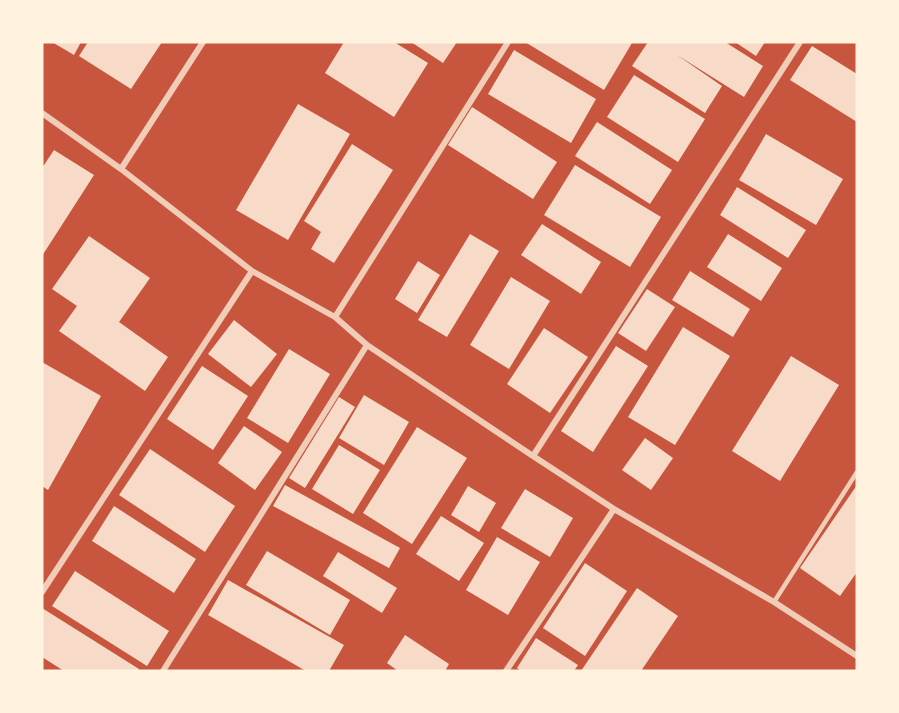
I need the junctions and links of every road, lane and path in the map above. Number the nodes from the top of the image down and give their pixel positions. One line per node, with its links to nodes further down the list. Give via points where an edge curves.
1 (203, 42): 5 (street)
2 (508, 42): 7 (street)
3 (800, 42): 9 (street)
4 (42, 113): 5 (street)
5 (121, 169): 6 (street)
6 (252, 271): 7 (street); 12 (street)
7 (335, 317): 8 (street)
8 (367, 345): 9 (street); 15 (street)
9 (533, 456): 11 (street)
10 (857, 472): 13 (lane)
11 (614, 508): 13 (street); 16 (street)
12 (42, 592)
13 (774, 602): 14 (street)
14 (857, 656)
15 (163, 671)
16 (506, 671)

